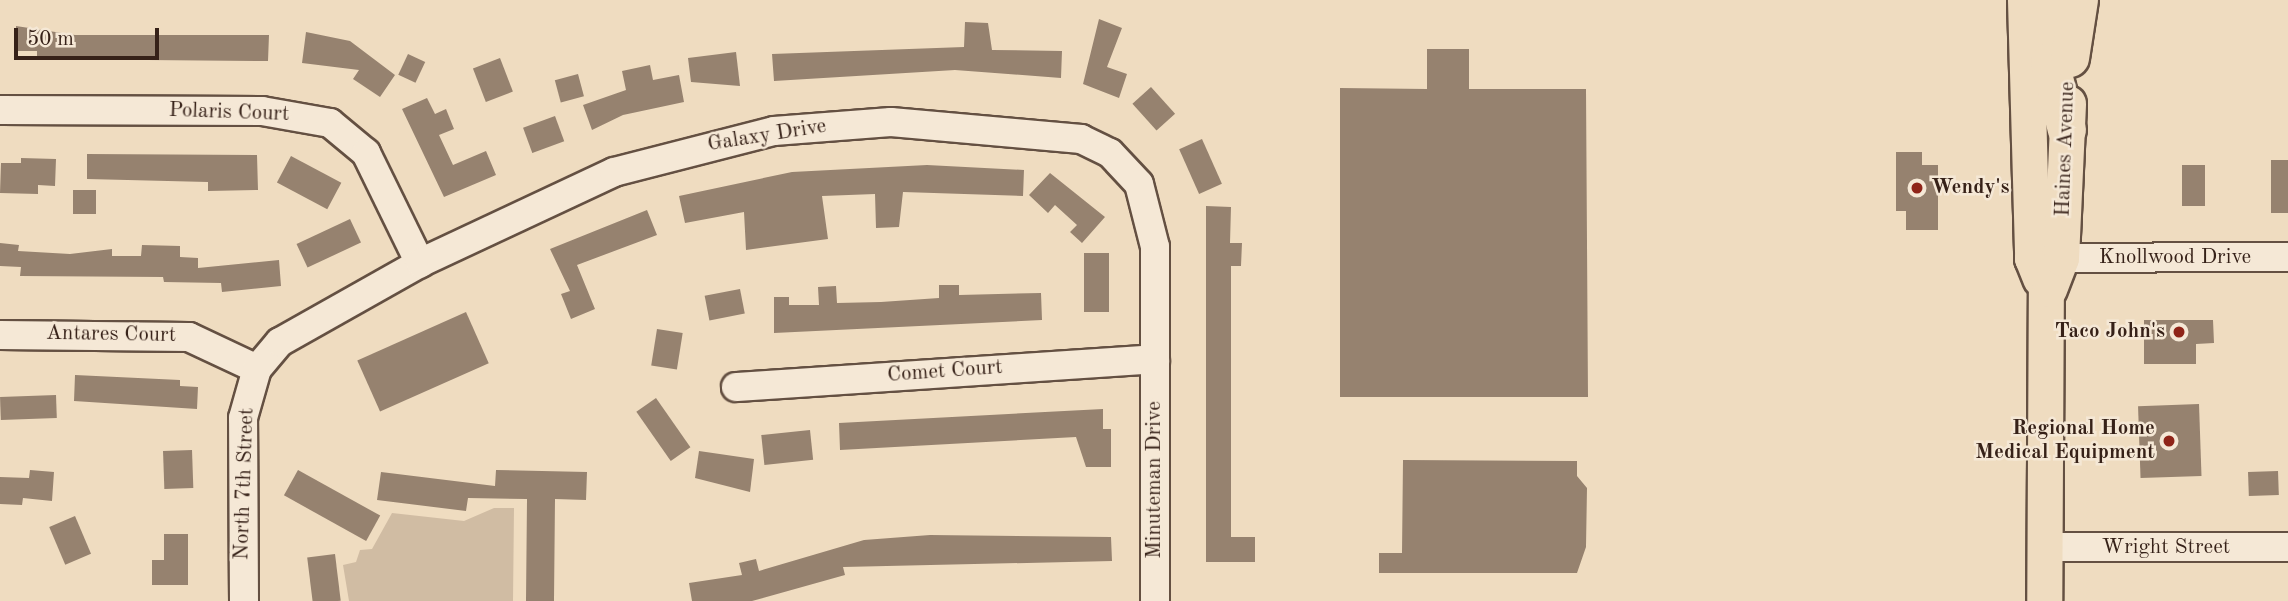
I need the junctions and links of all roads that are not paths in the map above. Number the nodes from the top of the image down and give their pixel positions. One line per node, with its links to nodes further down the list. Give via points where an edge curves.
1 (2069, 0): 4 (main road, Haines Avenue)
2 (2079, 0): 4 (highway)
3 (2031, 3): 6 (highway); 8 (main road, Haines Avenue, via 2028,90)
4 (2069, 64): 6 (main road, Haines Avenue)
5 (0, 110): 9 (street, Polaris Court, via 262,111 330,123 366,153)
6 (2067, 130): 8 (main road, Haines Avenue)
7 (2288, 257): 8 (street, Knollwood Drive)
8 (2046, 258): 14 (main road)
9 (420, 263): 11 (street, Galaxy Drive, via 614,172 774,131 891,122 1047,131 1111,153 1139,184 1155,247); 12 (street, Galaxy Drive, via 305,324)
10 (0, 335): 12 (street, Antares Court, via 189,337)
11 (1155, 359): 13 (street, Comet Court); 17 (street, Minuteman Drive)
12 (257, 369): 16 (street, North 7th Street, via 243,418)
13 (736, 387)
14 (2044, 547): 15 (street, Wright Street); 18 (main road)
15 (2288, 547)
16 (244, 601)
17 (1155, 601)
18 (2044, 601)

